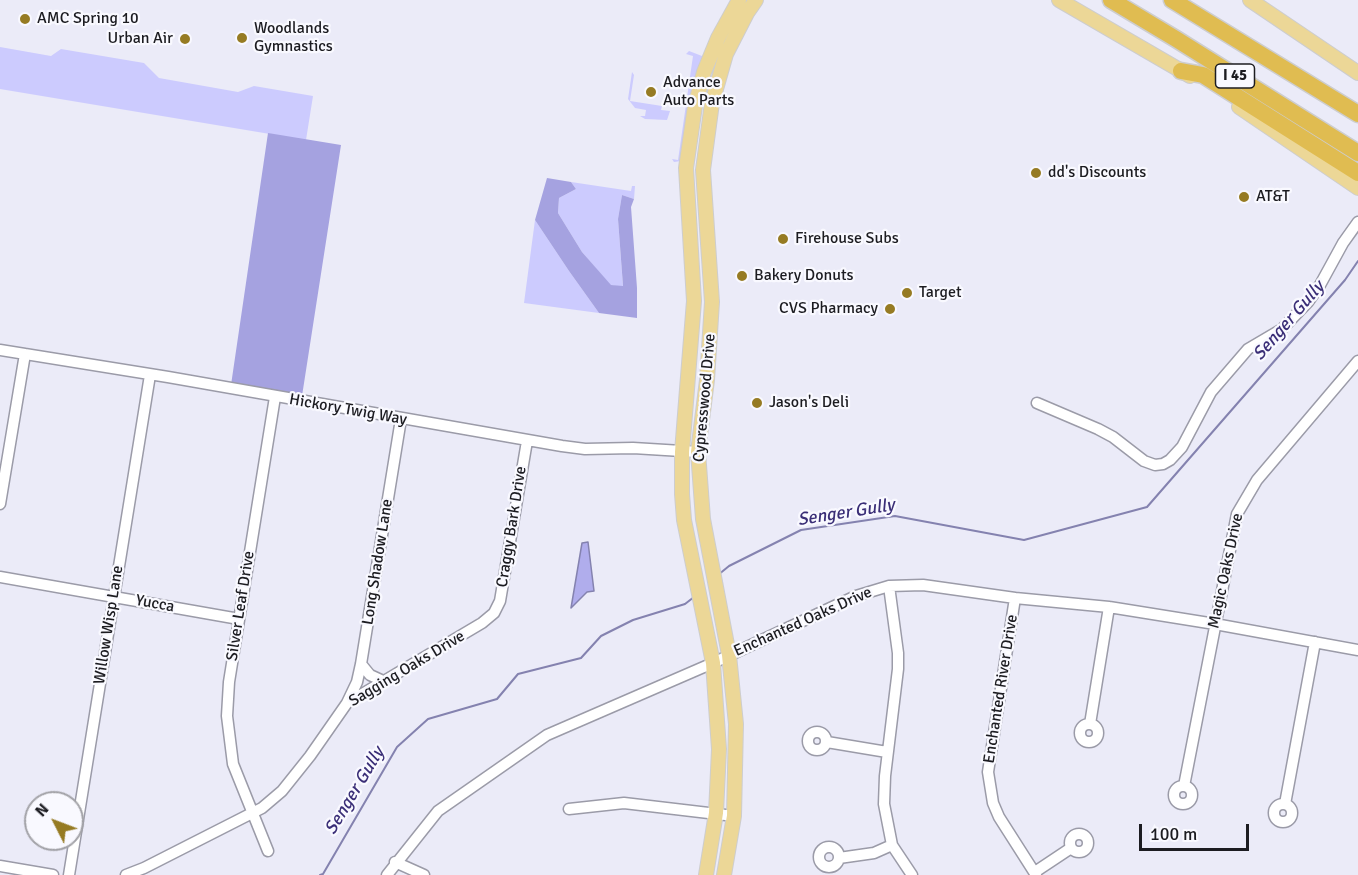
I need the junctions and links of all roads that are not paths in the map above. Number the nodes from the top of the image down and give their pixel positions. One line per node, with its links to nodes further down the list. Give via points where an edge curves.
1 (739, 0): 11 (main road, Cypresswood Drive, via 704,72)
2 (756, 0): 12 (main road, Cypresswood Drive, via 726,54 712,103)
3 (1059, 0): 7 (main road)
4 (1111, 0): 10 (highway, I 45)
5 (1172, 0): 9 (highway, I 45)
6 (1254, 2): 8 (main road)
7 (1181, 71): 13 (highway, via 1203,75); 14 (main road)
8 (1358, 73)
9 (1358, 114)
10 (1358, 153)
11 (686, 168): 12 (main road); 16 (main road, Cypresswood Drive)
12 (703, 170): 17 (main road, Cypresswood Drive)
13 (1358, 173)
14 (1358, 188)
15 (1358, 222): 23 (street, via 1308,302 1282,329 1248,349 1211,392 1182,447 1163,465 1144,461 1113,437)
16 (694, 301): 17 (main road); 26 (main road, Cypresswood Drive)
17 (712, 302): 27 (main road, Cypresswood Drive)
18 (0, 350): 19 (street, Hickory Twig Way)
19 (25, 354): 21 (street, Hickory Twig Way); 28 (street)
20 (1358, 361): 38 (street, Magic Oaks Drive, via 1242,502 1233,524)
21 (150, 375): 22 (street, Hickory Twig Way); 33 (street, Willow Wisp Lane)
22 (275, 397): 24 (street, Hickory Twig Way); 37 (street, Silver Leaf Drive)
23 (1036, 403)
24 (401, 419): 25 (street, Hickory Twig Way); 43 (street, Long Shadow Lane)
25 (527, 441): 26 (street, Hickory Twig Way, via 585,449); 36 (street, Craggy Bark Drive, via 500,601)
26 (682, 452): 27 (street, Hickory Twig Way); 30 (main road, Cypresswood Drive)
27 (698, 452): 29 (main road, Cypresswood Drive)
28 (0, 504)
29 (703, 519): 30 (main road); 41 (main road, Cypresswood Drive)
30 (684, 520): 42 (main road, Cypresswood Drive)
31 (0, 577): 33 (street, Yucca)
32 (889, 586): 34 (street, Enchanted Oaks Drive, via 923,585); 41 (street, Enchanted Oaks Drive, via 856,596); 48 (street, via 898,669)
33 (114, 597): 37 (street, Yucca); 63 (street, Willow Wisp Lane)
34 (1015, 598): 35 (street, Enchanted Oaks Drive); 61 (street, Enchanted River Drive, via 988,772 999,817)
35 (1109, 607): 38 (street, Enchanted Oaks Drive); 46 (street)
36 (494, 613): 44 (street, Sagging Oaks Drive)
37 (239, 619): 53 (street, Silver Leaf Drive, via 226,716 233,764)
38 (1215, 624): 39 (street, Enchanted Oaks Drive); 49 (street, Magic Oaks Drive)
39 (1315, 642): 40 (street, Enchanted Oaks Drive); 50 (street)
40 (1358, 650)
41 (729, 655): 42 (street, Enchanted Oaks Drive); 54 (main road, Cypresswood Drive, via 736,724)
42 (713, 663): 52 (main road, Cypresswood Drive, via 719,749); 59 (street, Enchanted Oaks Drive, via 547,735 438,811)
43 (362, 664): 44 (street, via 370,675); 45 (street, Long Shadow Lane)
44 (383, 681): 45 (street, Sagging Oaks Drive)
45 (347, 703): 53 (street, Sagging Oaks Drive, via 282,791)
46 (1090, 724)
47 (827, 742): 48 (street)
48 (887, 752): 55 (street, via 884,804)
49 (1184, 786)
50 (1285, 804)
51 (569, 809): 52 (street, via 624,803)
52 (716, 813): 54 (street); 67 (main road, Cypresswood Drive)
53 (252, 814): 57 (street, Silver Leaf Drive); 64 (street, Sagging Oaks Drive)
54 (734, 816): 68 (main road, Cypresswood Drive)
55 (892, 845): 58 (street, via 874,853); 69 (street)
56 (1071, 848): 61 (street)
57 (268, 851)
58 (839, 858)
59 (395, 862): 65 (street, Enchanted Oaks Drive); 66 (street)
60 (0, 866): 62 (street)
61 (1035, 873)
62 (52, 875)
63 (69, 875)
64 (126, 875)
65 (387, 875)
66 (424, 875)
67 (706, 875)
68 (724, 875)
69 (912, 875)

